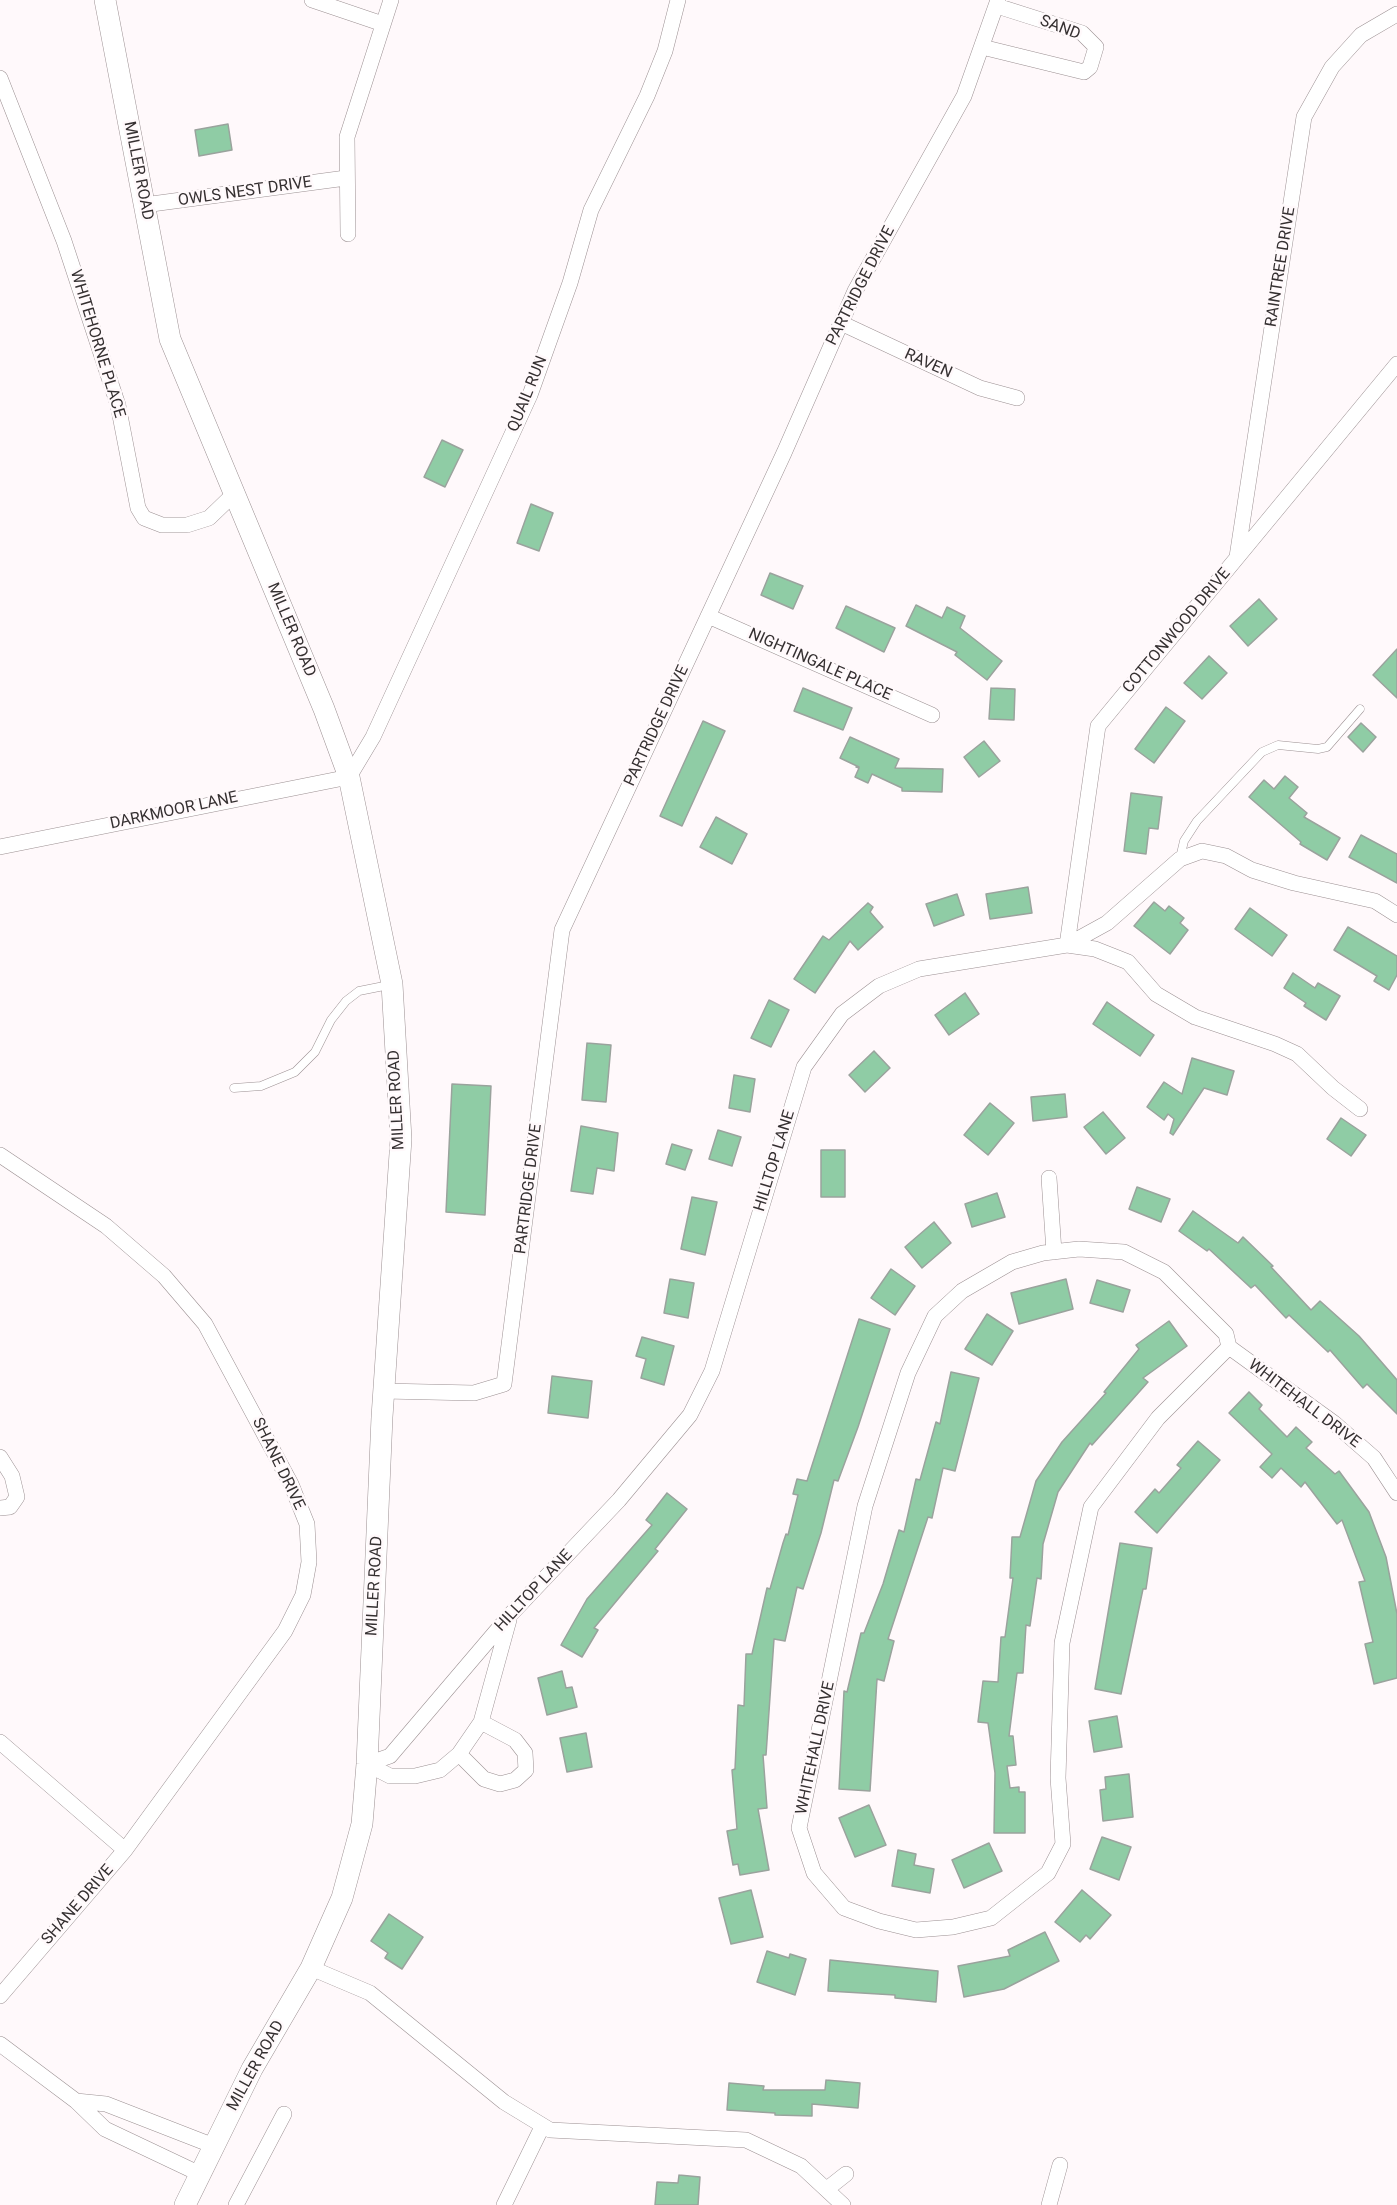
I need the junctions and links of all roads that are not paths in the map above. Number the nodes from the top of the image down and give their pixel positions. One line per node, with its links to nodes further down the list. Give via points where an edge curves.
1 (105, 0): 11 (street, MILLER ROAD)
2 (312, 0): 7 (street)
3 (391, 0): 7 (street)
4 (678, 0): 21 (street, QUAIL RUN, via 665,51 647,96 591,210 570,284 530,395 373,737)
5 (998, 3): 8 (street, PARTRIDGE DRIVE); 8 (street, SAND, via 1082,33 1096,47 1090,67 1084,72)
6 (1397, 14): 17 (street, RAINTREE DRIVE, via 1361,35 1332,67 1304,117)
7 (382, 24): 10 (street, via 347,137)
8 (982, 47): 13 (street, PARTRIDGE DRIVE, via 964,96)
9 (0, 78): 16 (street, WHITEHORNE PLACE, via 64,241 118,405 138,508 144,518 162,525 187,525 209,518)
10 (346, 178): 11 (street, OWLS NEST DRIVE); 12 (street)
11 (144, 205): 16 (street, MILLER ROAD, via 170,339)
12 (348, 234)
13 (841, 323): 15 (street, RAVEN, via 980,387); 18 (street, PARTRIDGE DRIVE)
14 (1397, 364): 17 (street, COTTONWOOD DRIVE)
15 (1017, 398)
16 (234, 494): 21 (street, MILLER ROAD)
17 (1237, 557): 25 (street, COTTONWOOD DRIVE, via 1098,726)
18 (708, 616): 20 (street, NIGHTINGALE PLACE); 33 (street, PARTRIDGE DRIVE, via 562,930 504,1384 474,1394)
19 (1360, 709): 23 (lane, via 1327,747 1278,745 1262,752 1197,821 1184,842)
20 (932, 715)
21 (349, 777): 22 (street, DARKMOOR LANE); 26 (street, MILLER ROAD)
22 (0, 847)
23 (1180, 859): 24 (street, via 1202,851 1226,856 1252,870 1293,883 1375,901); 25 (street, via 1107,922)
24 (1397, 915)
25 (1067, 945): 28 (street, HILLTOP LANE, via 1095,949 1128,962 1156,994 1195,1017 1297,1054); 37 (street, HILLTOP LANE, via 920,969 879,986 842,1014 804,1067 712,1371 690,1415 619,1500)
26 (392, 984): 27 (lane, via 359,991 346,1001 315,1052 295,1072 261,1086); 33 (street, MILLER ROAD, via 401,1139)
27 (234, 1088)
28 (1360, 1108)
29 (0, 1155): 42 (street, SHANE DRIVE, via 106,1226 164,1276 205,1324 291,1484 307,1524 309,1562 303,1595 285,1631)
30 (1049, 1178): 31 (street)
31 (1054, 1252): 32 (street, WHITEHALL DRIVE, via 1124,1252 1164,1272 1226,1334); 32 (street, WHITEHALL DRIVE, via 1012,1262 962,1291 934,1317 908,1373 868,1495 799,1828 814,1873 843,1908 916,1930 953,1927 991,1918 1048,1874 1063,1844 1058,1778 1062,1643 1091,1507 1158,1418)
32 (1229, 1347): 35 (street, WHITEHALL DRIVE, via 1374,1458)
33 (384, 1391): 41 (street, MILLER ROAD)
34 (0, 1457): 36 (street, via 12,1476 17,1497 9,1507)
35 (1397, 1494)
36 (0, 1508)
37 (510, 1615): 38 (street); 41 (street, HILLTOP LANE, via 390,1756)
38 (481, 1722): 40 (street); 40 (street, via 515,1740 525,1754 526,1770 515,1780 500,1784 484,1779)
39 (0, 1742): 42 (street)
40 (459, 1754): 41 (street, via 440,1770 415,1776 390,1776)
41 (367, 1764): 43 (street, MILLER ROAD, via 362,1824 342,1898)
42 (125, 1850): 44 (street, SHANE DRIVE)
43 (311, 1968): 48 (street, via 370,1993 504,2102); 49 (street, MILLER ROAD, via 252,2069)
44 (0, 1996)
45 (0, 2044): 46 (street)
46 (76, 2101): 49 (street, via 106,2104); 51 (street, via 105,2129)
47 (284, 2114): 55 (street)
48 (542, 2127): 53 (street, via 746,2140 801,2166); 56 (street)
49 (214, 2146): 51 (street, MILLER ROAD)
50 (1060, 2165): 58 (street)
51 (200, 2174): 54 (street, MILLER ROAD)
52 (846, 2174): 53 (street)
53 (827, 2189): 57 (street)
54 (185, 2205)
55 (236, 2205)
56 (504, 2205)
57 (843, 2205)
58 (1049, 2205)

